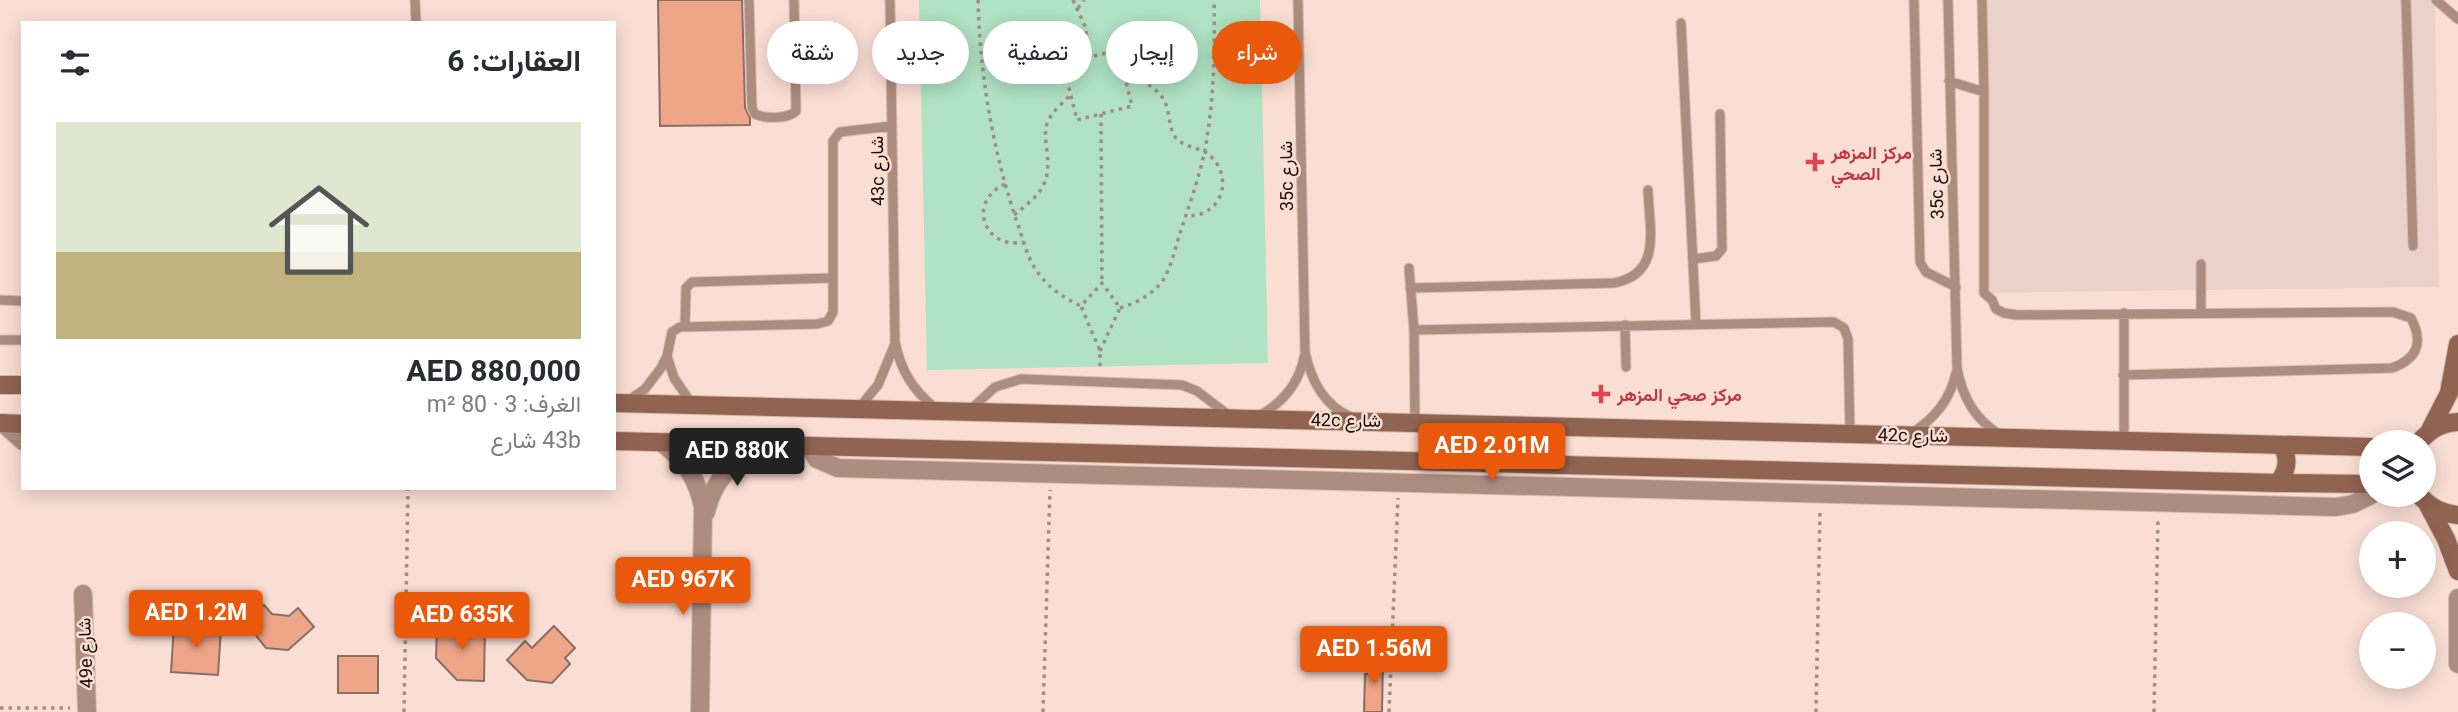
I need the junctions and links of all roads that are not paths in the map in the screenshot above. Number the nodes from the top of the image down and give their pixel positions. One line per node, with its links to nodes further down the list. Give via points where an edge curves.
1 (415, 0): 12 (lane)
2 (749, 0): 3 (lane, via 752,108 760,117 788,116 796,111)
3 (794, 0)
4 (890, 0): 17 (lane, 43c شارع)
5 (1298, 0): 38 (lane, 35c شارع)
6 (1914, 0): 24 (lane, via 1920,262 1926,272)
7 (1948, 0): 14 (lane, 35c شارع)
8 (1982, 0): 15 (lane)
9 (2406, 0): 19 (lane)
10 (2436, 0): 11 (lane)
11 (2458, 19)
12 (416, 21)
13 (1682, 23): 20 (lane)
14 (1948, 80): 15 (lane); 24 (lane, 35c شارع)
15 (1984, 92): 28 (lane, via 1984,293 1996,309 2017,315)
16 (1720, 114): 20 (lane, via 1722,249 1716,256)
17 (892, 126): 23 (lane, via 846,130 833,141); 36 (lane, 43c شارع)
18 (1648, 190): 25 (lane, via 1650,251 1638,274 1626,281)
19 (2413, 246)
20 (1693, 259): 30 (lane)
21 (2201, 264): 29 (lane)
22 (1409, 268): 25 (lane)
23 (833, 278): 32 (lane, via 692,282 686,288); 32 (lane, via 833,312 823,323)
24 (1956, 287): 41 (lane, 35c شارع)
25 (1410, 288): 33 (lane)
26 (0, 300): 27 (lane)
27 (21, 301)
28 (2123, 313): 29 (lane); 42 (lane)
29 (2201, 313): 42 (lane, via 2393,312 2411,318 2417,330 2417,349 2407,362 2392,368)
30 (1696, 324): 31 (lane); 59 (lane, via 1834,322 1844,328)
31 (1625, 325): 33 (lane); 40 (lane)
32 (685, 326): 39 (lane, via 672,332)
33 (1414, 330): 53 (lane)
34 (0, 340): 35 (lane)
35 (21, 341)
36 (895, 341): 47 (lane, 43c شارع, via 881,378); 48 (lane, 43c شارع, via 909,381)
37 (2458, 344): 57 (street, via 2449,393)
38 (1305, 352): 51 (lane, 35c شارع, via 1294,384 1271,410); 52 (lane, 35c شارع, via 1321,394)
39 (667, 356): 45 (lane, via 645,389); 46 (lane, via 674,378)
40 (1626, 367)
41 (1957, 368): 60 (lane, 35c شارع, via 1946,400); 61 (lane, 35c شارع, via 1967,401 1989,428)
42 (2123, 374): 63 (lane)
43 (0, 385): 44 (street)
44 (21, 385)
45 (619, 403): 46 (street, 42c شارع)
46 (694, 406): 47 (street, 42c شارع)
47 (858, 409): 48 (street, 42c شارع)
48 (939, 411): 49 (street, 42c شارع)
49 (968, 412): 50 (street, 42c شارع); 50 (lane, via 995,387 1021,379 1182,385 1197,390)
50 (1233, 418): 51 (street, 42c شارع)
51 (1256, 418): 52 (street, 42c شارع)
52 (1359, 421): 53 (street, 42c شارع)
53 (1415, 422): 59 (street, 42c شارع)
54 (2458, 422): 58 (street)
55 (2, 423): 56 (street); 62 (street)
56 (21, 424)
57 (2426, 430)
58 (2435, 430)
59 (1850, 433): 60 (street, 42c شارع)
60 (1910, 435): 61 (street, 42c شارع)
61 (2004, 437): 63 (street, 42c شارع)
62 (21, 439)
63 (2124, 440): 68 (street, 42c شارع)
64 (662, 443): 65 (street); 66 (street); 76 (street, via 686,463 694,477)
65 (617, 444)
66 (758, 445): 67 (street); 76 (street, via 721,477 707,506)
67 (808, 446): 70 (street); 72 (street, via 817,459 838,468 2336,507)
68 (2282, 446): 69 (street, 42c شارع); 70 (street, via 2287,464)
69 (2359, 447)
70 (2278, 483): 71 (street)
71 (2359, 484)
72 (2359, 501)
73 (2428, 507): 77 (street)
74 (2434, 507): 75 (street)
75 (2458, 515)
76 (705, 523): 82 (street)
77 (2458, 571)
78 (83, 594): 81 (street, 49e شارع)
79 (2458, 598): 80 (street)
80 (2458, 664)
81 (86, 710)
82 (699, 712)

